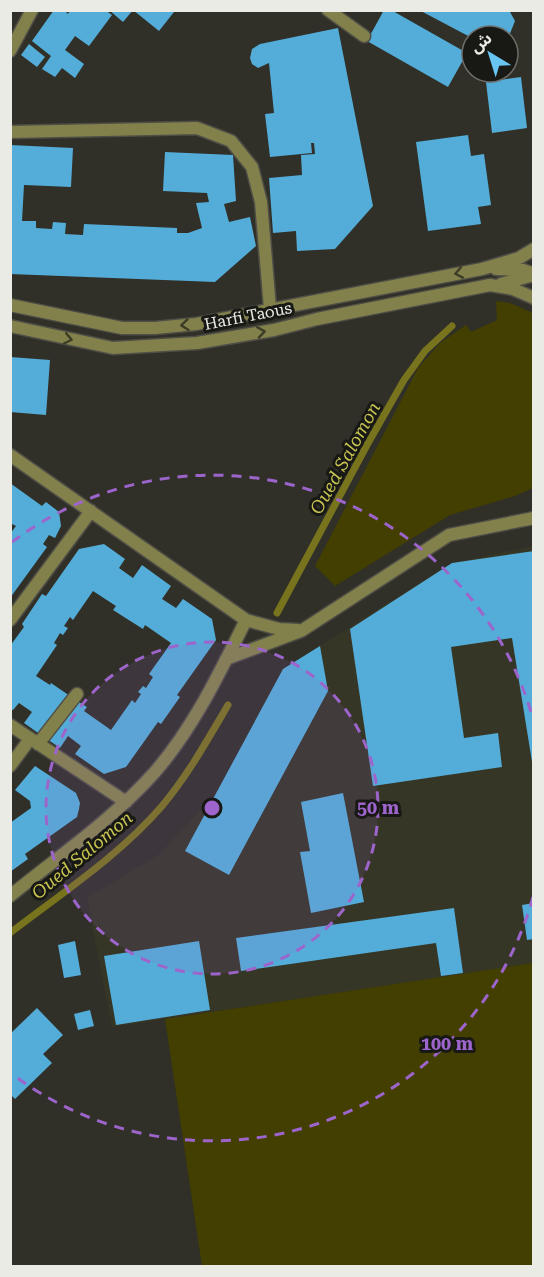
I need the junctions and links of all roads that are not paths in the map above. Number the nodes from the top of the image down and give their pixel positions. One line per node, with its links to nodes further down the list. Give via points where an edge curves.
1 (32, 10): 4 (street)
2 (328, 10): 3 (street)
3 (364, 36)
4 (10, 51)
5 (10, 132): 12 (street, via 197,128 231,141 252,167 261,202)
6 (534, 249): 7 (street, Harfi Taous, via 519,258)
7 (482, 269): 8 (street, Harfi Taous, via 523,270); 12 (street, Harfi Taous, one-way to 12)
8 (534, 275): 9 (street, Harfi Taous)
9 (490, 285): 10 (street, Harfi Taous); 13 (street, Harfi Taous, one-way to 9, via 113,348 197,343)
10 (534, 298)
11 (10, 305): 12 (street, Harfi Taous, one-way to 11, via 196,324 122,328)
12 (270, 308)
13 (10, 326)
14 (10, 455): 15 (street)
15 (91, 512): 17 (street); 18 (street)
16 (534, 518): 19 (street, via 449,536)
17 (10, 620)
18 (246, 620): 19 (street); 20 (street)
19 (301, 631): 20 (street)
20 (226, 659): 25 (street, via 180,740)
21 (76, 694): 23 (street)
22 (10, 725): 23 (street)
23 (34, 742): 24 (street); 25 (street)
24 (10, 766)
25 (126, 802): 26 (street)
26 (10, 896)

